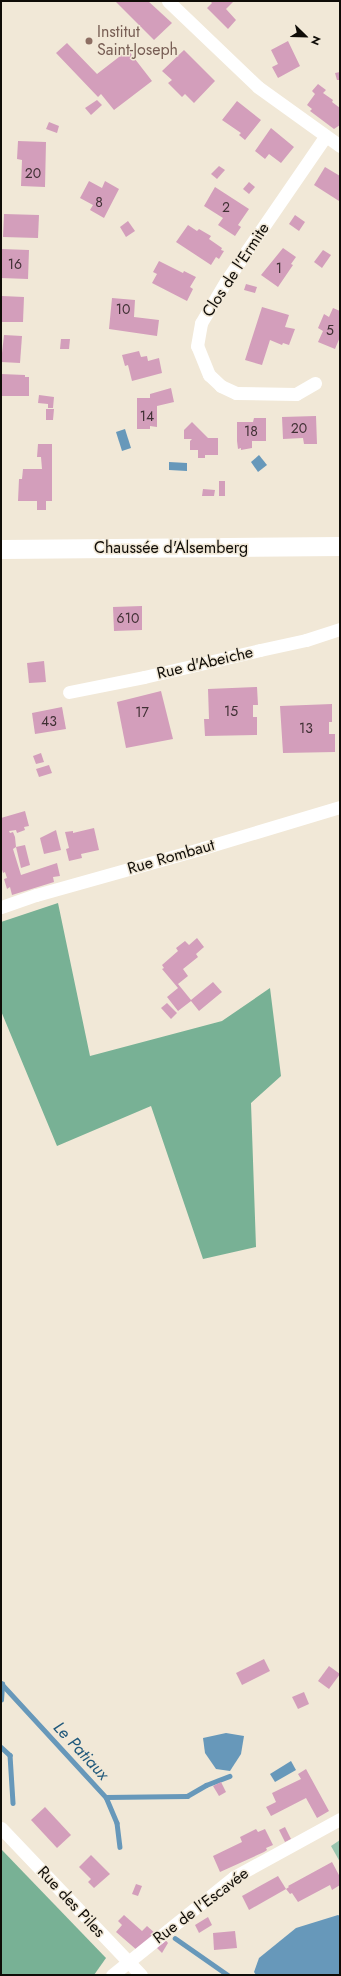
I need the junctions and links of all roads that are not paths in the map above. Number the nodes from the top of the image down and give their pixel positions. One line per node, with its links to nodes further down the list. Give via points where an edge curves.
1 (168, 1): 2 (street, via 258,87)
2 (325, 137): 3 (street); 4 (street, Clos de l'Ermite, via 226,282 201,323 197,346 209,375 221,386 236,393 296,394)
3 (340, 146)
4 (315, 383)
5 (340, 546): 6 (main road, Chaussée d'Alsemberg)
6 (1, 549)
7 (340, 629): 8 (street, Rue d'Abeiche, via 144,677)
8 (69, 692)
9 (340, 807): 10 (street, Rue Rombaut)
10 (1, 907)
11 (340, 1820): 13 (street, Rue de l'Escavée, via 234,1877)
12 (1, 1828): 13 (street, Rue des Piles)
13 (128, 1962): 14 (street, Rue de l'Escavée); 15 (street, Rue des Piles)
14 (112, 1975)
15 (140, 1975)

